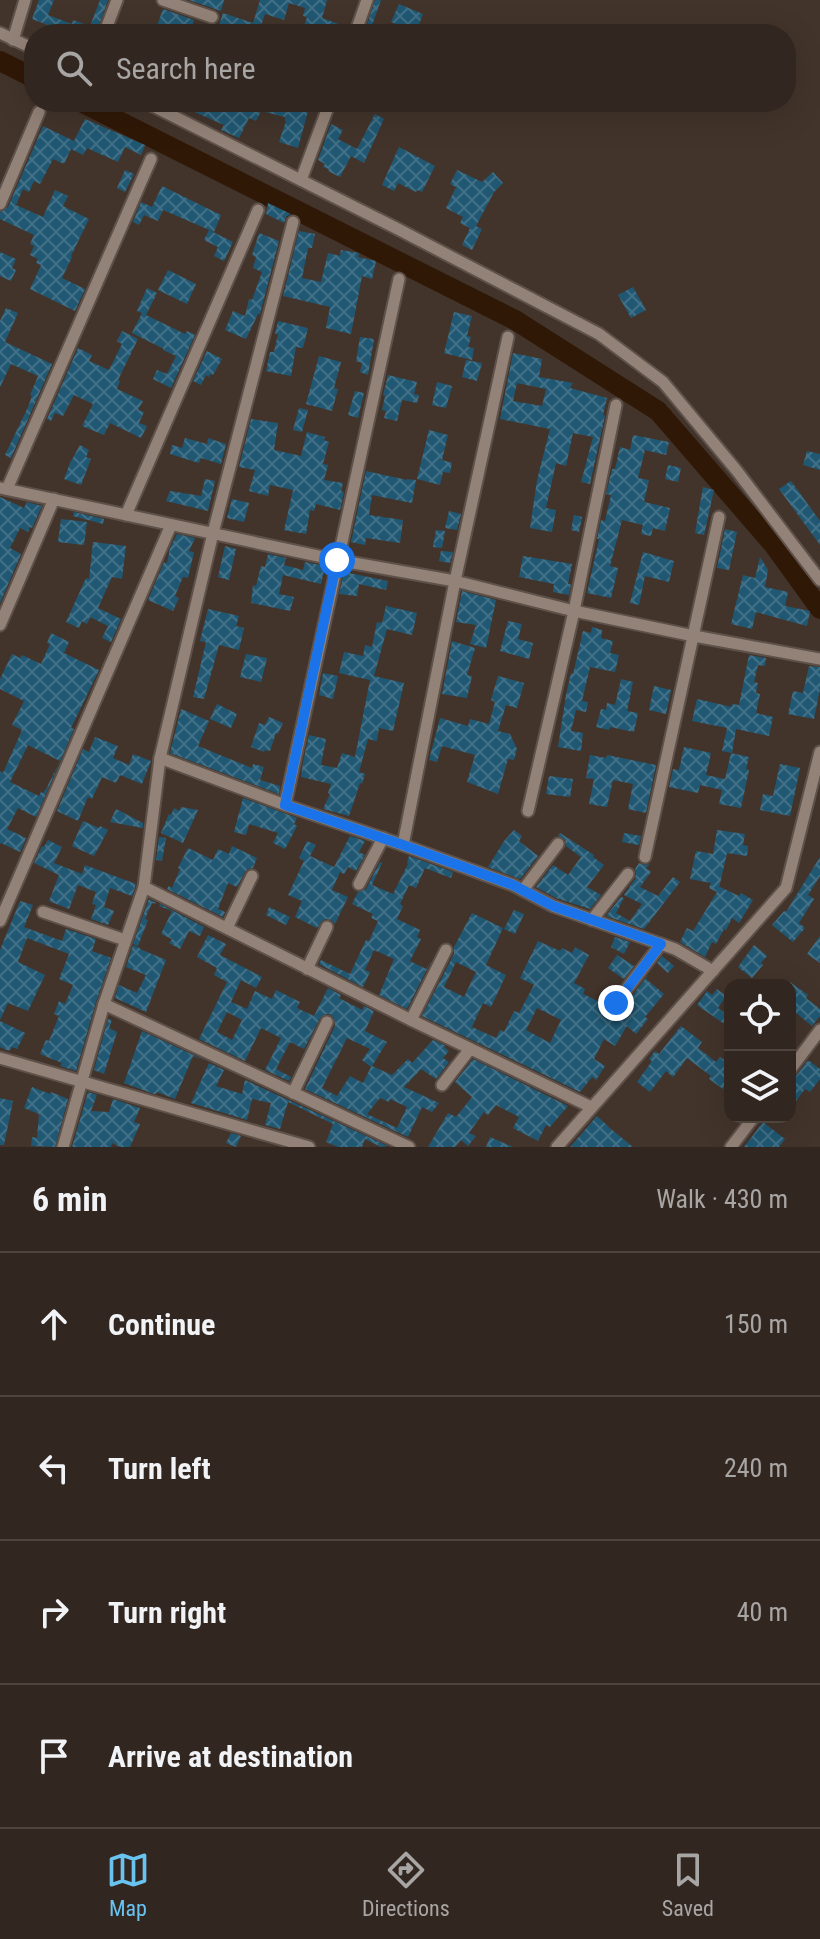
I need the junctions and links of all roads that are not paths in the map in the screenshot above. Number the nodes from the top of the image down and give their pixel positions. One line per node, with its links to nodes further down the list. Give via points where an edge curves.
1 (25, 0): 9 (street)
2 (117, 0): 6 (street)
3 (163, 0): 5 (street)
4 (367, 0): 7 (street)
5 (212, 17)
6 (108, 24)
7 (359, 24)
8 (0, 33): 9 (street)
9 (13, 40): 10 (street)
10 (24, 45)
11 (39, 112): 16 (street)
12 (165, 112): 15 (street)
13 (326, 112): 15 (street)
14 (151, 159): 22 (street)
15 (301, 180): 29 (street, via 599,334 663,382)
16 (0, 204)
17 (258, 210): 24 (street)
18 (293, 222): 27 (street)
19 (399, 279): 28 (street)
20 (508, 337): 30 (street)
21 (616, 405): 31 (street)
22 (4, 489): 23 (street)
23 (54, 499): 24 (street); 32 (street)
24 (126, 515): 26 (street)
25 (719, 517): 33 (street)
26 (171, 525): 27 (street); 50 (street)
27 (213, 533): 28 (street); 36 (street)
28 (337, 560): 30 (street); 37 (street)
29 (820, 580)
30 (455, 581): 31 (street); 41 (street)
31 (574, 611): 33 (street); 38 (street)
32 (0, 625)
33 (694, 636): 34 (street); 42 (street)
34 (820, 659)
35 (820, 752): 57 (street, via 786,888)
36 (160, 758): 37 (street); 46 (street)
37 (285, 805): 39 (street)
38 (528, 811)
39 (383, 838): 41 (street); 45 (street)
40 (558, 844): 47 (street)
41 (403, 845): 47 (street)
42 (645, 857)
43 (628, 874): 49 (street)
44 (252, 876): 52 (street)
45 (359, 884)
46 (144, 887): 52 (street); 53 (street)
47 (523, 890): 49 (street)
48 (43, 912): 53 (street)
49 (592, 920): 54 (street)
50 (0, 921)
51 (327, 927): 56 (street)
52 (227, 928): 56 (street)
53 (125, 940): 59 (street)
54 (661, 944): 57 (street); 58 (street)
55 (446, 950): 60 (street)
56 (307, 969): 60 (street)
57 (713, 971): 69 (street)
58 (616, 1003)
59 (104, 1004): 66 (street); 68 (street)
60 (411, 1020): 63 (street)
61 (327, 1022): 68 (street)
62 (820, 1030): 65 (street)
63 (470, 1049): 67 (street); 69 (street)
64 (0, 1058): 66 (street)
65 (796, 1062)
66 (82, 1083): 71 (street); 72 (street)
67 (442, 1085)
68 (293, 1093): 73 (street)
69 (591, 1107): 74 (street)
70 (749, 1123): 75 (street)
71 (63, 1147)
72 (309, 1147)
73 (409, 1147)
74 (557, 1147)
75 (731, 1147)

